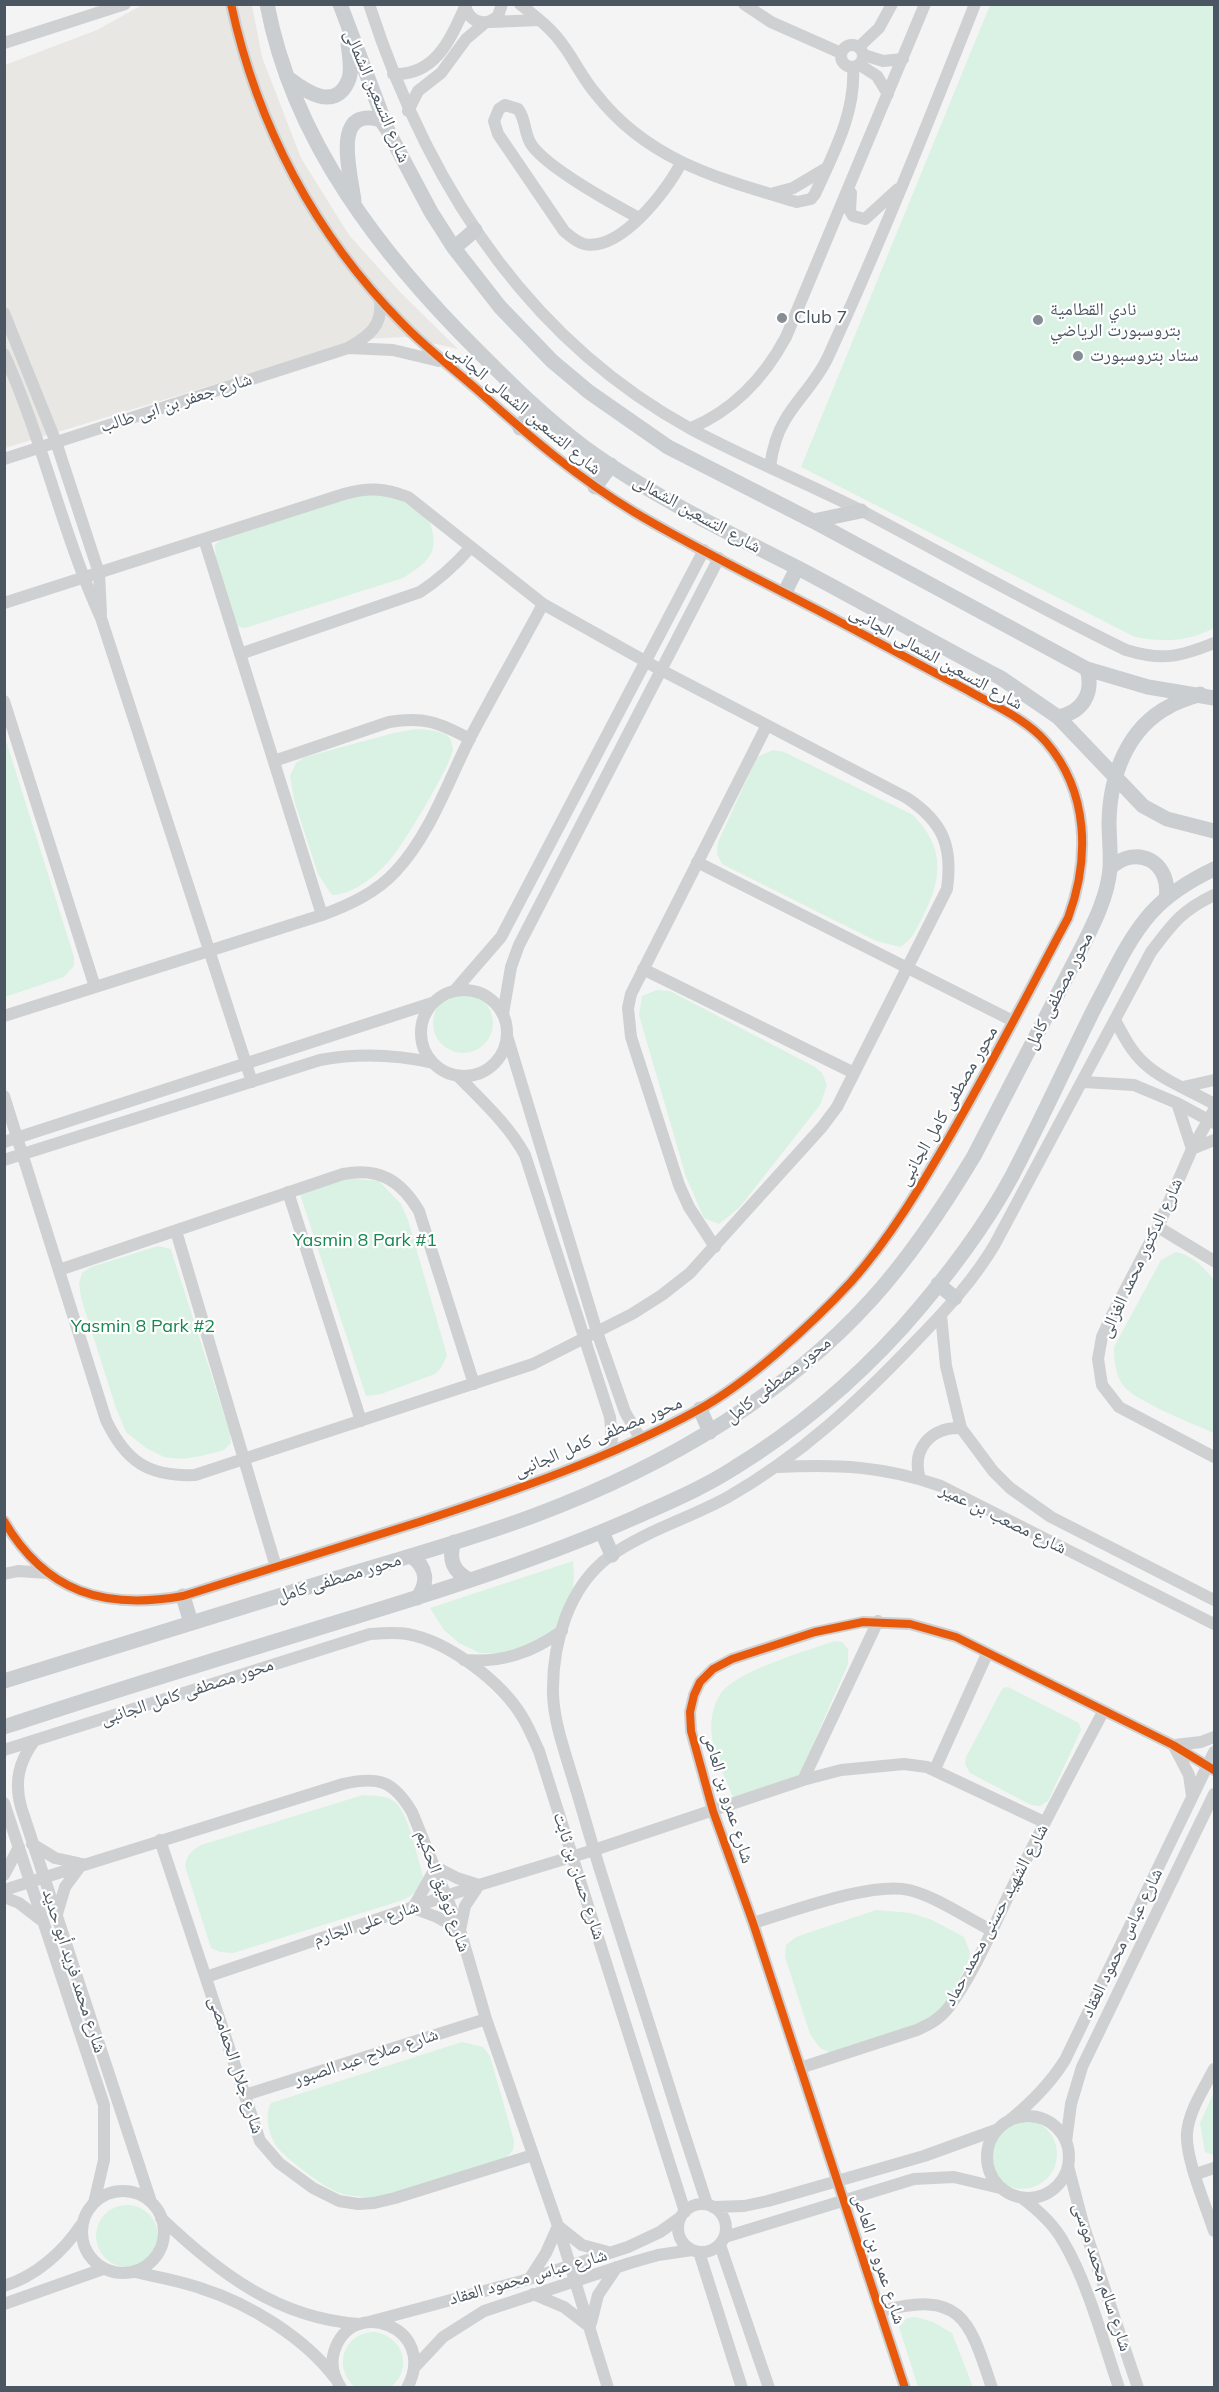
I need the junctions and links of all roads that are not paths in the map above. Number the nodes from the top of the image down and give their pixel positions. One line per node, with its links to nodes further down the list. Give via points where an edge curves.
1 (125, 4): 16 (street)
2 (231, 4): 40 (street, شارع التسعين الشمالى الجانبى, via 248,70 279,149 322,224)
3 (267, 4): 22 (main road, شارع التسعين الشمالى)
4 (340, 4): 15 (main road, شارع التسعين الشمالى)
5 (369, 4): 21 (street)
6 (502, 4): 14 (street, via 498,16)
7 (520, 4): 13 (street)
8 (744, 4): 17 (street, via 771,22)
9 (892, 4): 18 (street)
10 (925, 4): 19 (street)
11 (975, 4): 31 (street)
12 (465, 6): 14 (street, via 474,20); 20 (street, via 454,30)
13 (539, 20): 14 (street); 27 (street, via 562,43 590,86 620,121)
14 (487, 22): 23 (street, via 466,39)
15 (347, 26): 22 (main road, via 349,81 339,93 324,98 309,94); 26 (main road, شارع التسعين الشمالى)
16 (4, 43)
17 (841, 53): 18 (street, via 845,65); 18 (street, via 846,46 855,45)
18 (859, 58): 19 (street); 24 (street); 28 (street, via 850,109)
19 (903, 59): 24 (street)
20 (425, 67): 21 (street, via 405,75); 23 (street)
21 (393, 74): 25 (street)
22 (286, 77): 36 (main road, شارع التسعين الشمالى)
23 (435, 78): 25 (street, via 418,91)
24 (888, 93): 30 (street)
25 (408, 111): 38 (street)
26 (388, 131): 36 (main road, via 381,120 370,117 358,120 350,128 346,140); 39 (main road, شارع التسعين الشمالى)
27 (681, 163): 33 (street); 37 (street, via 664,192)
28 (826, 169): 29 (street); 34 (street)
29 (809, 181): 32 (street); 34 (street)
30 (852, 183): 31 (street, via 850,211 859,219 871,216); 47 (street, via 776,356 737,401 721,414)
31 (904, 183): 52 (street, via 827,359 777,435)
32 (794, 188): 33 (street); 35 (street)
33 (770, 194): 35 (street)
34 (815, 194): 35 (street)
35 (798, 202)
36 (355, 209): 45 (main road, شارع التسعين الشمالى, via 422,294)
37 (639, 218): 37 (street, via 606,242 583,244 573,239 498,134 495,114 505,105 518,109 536,150 600,196)
38 (475, 230): 39 (main road); 47 (street, via 520,288 578,348 614,378)
39 (454, 248): 55 (main road, شارع التسعين الشمالى, via 525,335 597,398 668,447)
40 (380, 300): 42 (street, شارع جعفر بن ابى طالب, via 381,311 373,331); 44 (street, شارع التسعين الشمالى الجانبى)
41 (4, 313): 48 (street)
42 (348, 348): 44 (street, شارع جعفر بن ابى طالب, via 411,353); 48 (street, شارع جعفر بن ابى طالب)
43 (4, 354): 49 (street)
44 (446, 363): 46 (street, شارع التسعين الشمالى الجانبى)
45 (535, 406): 46 (main road); 51 (main road, شارع التسعين الشمالى)
46 (520, 428): 53 (street, شارع التسعين الشمالى الجانبى)
47 (690, 428): 52 (street)
48 (56, 442): 49 (street, شارع جعفر بن ابى طالب); 61 (street)
49 (40, 447): 50 (street, شارع جعفر بن ابى طالب); 62 (street)
50 (4, 459)
51 (611, 465): 53 (main road); 60 (main road, شارع التسعين الشمالى)
52 (770, 467): 54 (street)
53 (596, 487): 58 (street, شارع التسعين الشمالى الجانبى)
54 (861, 511): 55 (main road); 67 (street, via 1126,650 1149,657 1174,657)
55 (813, 521): 70 (main road, شارع التسعين الشمالى)
56 (204, 539): 57 (street, via 365,488 387,489 408,497); 61 (street); 68 (street)
57 (471, 547): 65 (street); 68 (street, via 420,592)
58 (704, 550): 59 (street, شارع التسعين الشمالى الجانبى); 69 (street)
59 (719, 558): 63 (street, شارع التسعين الشمالى الجانبى); 71 (street)
60 (797, 568): 63 (main road); 74 (main road, شارع التسعين الشمالى, via 1001,678)
61 (99, 573): 62 (street); 66 (street)
62 (83, 578): 64 (street); 66 (street)
63 (785, 592): 79 (street, شارع التسعين الشمالى الجانبى, via 1031,728 1055,754)
64 (4, 603)
65 (543, 604): 69 (street); 76 (street)
66 (100, 618): 87 (street)
67 (1215, 643)
68 (240, 654): 77 (street)
69 (646, 662): 71 (street); 91 (street, via 501,937)
70 (1087, 669): 72 (main road, شارع التسعين الشمالى, via 1148,687); 74 (main road, via 1090,680 1085,701 1069,715)
71 (661, 670): 75 (street); 93 (street, via 519,945)
72 (1207, 696): 78 (main road, محور مصطفى كامل, via 1170,705 1154,717 1124,752)
73 (4, 701): 90 (street)
74 (1058, 717): 78 (main road, شارع التسعين الشمالى)
75 (767, 725): 81 (street); 88 (street, via 907,798 938,827 947,846 947,889)
76 (470, 739): 77 (street, via 442,725 407,719); 86 (street, via 427,828 406,859 373,891)
77 (274, 760): 86 (street)
78 (1114, 777): 80 (main road, شارع التسعين الشمالى, via 1143,806 1167,819); 82 (main road, محور مصطفى كامل, via 1109,822)
79 (1078, 806): 96 (street, محور مصطفى كامل الجانبى, via 1083,843 1077,894)
80 (1215, 831)
81 (697, 862): 88 (street); 89 (street)
82 (1110, 868): 85 (main road, via 1125,858 1150,860 1163,873); 130 (main road, محور مصطفى كامل, via 1087,937 1027,1055 974,1156 915,1245 872,1299 830,1341)
83 (1215, 868): 85 (main road)
84 (1215, 895): 95 (street, via 1175,921 1152,952)
85 (1166, 898): 122 (main road, via 1124,952 1010,1179)
86 (322, 915): 87 (street)
87 (210, 951): 90 (street); 98 (street)
88 (907, 968): 96 (street); 100 (street)
89 (643, 969): 100 (street); 119 (street, via 630,994 631,1037 679,1185)
90 (95, 987): 94 (street)
91 (456, 989): 92 (street); 93 (street, via 484,993)
92 (432, 1003): 98 (street); 99 (street, via 424,1014 421,1040)
93 (503, 1014): 97 (street)
94 (4, 1016)
95 (1114, 1020): 104 (street); 105 (street, via 1144,1064)
96 (1013, 1021): 127 (street, محور مصطفى كامل الجانبى, via 930,1170 851,1282 754,1372)
97 (507, 1036): 101 (street, via 505,1048 491,1067 470,1076); 125 (street)
98 (246, 1062): 103 (street); 110 (street)
99 (433, 1063): 101 (street); 103 (street, via 388,1055 343,1056)
100 (854, 1073): 119 (street, via 826,1122)
101 (458, 1076): 125 (street, via 500,1119 525,1155)
102 (1215, 1080): 105 (street)
103 (252, 1082): 114 (street)
104 (1084, 1082): 107 (street, via 1134,1085); 123 (street, via 990,1253)
105 (1184, 1086): 108 (street)
106 (4, 1096): 110 (street)
107 (1177, 1103): 109 (street); 113 (street)
108 (1215, 1104)
109 (1212, 1117): 113 (street, شارع الدكتور محمد الغزالى)
110 (18, 1137): 112 (street); 114 (street)
111 (1215, 1140): 113 (street)
112 (4, 1142)
113 (1192, 1149): 117 (street, شارع الدكتور محمد الغزالى)
114 (23, 1154): 115 (street); 121 (street)
115 (4, 1160)
116 (288, 1192): 118 (street); 126 (street, via 361,1171 379,1174 410,1195 419,1211); 128 (street)
117 (1158, 1227): 120 (street); 133 (street, شارع الدكتور محمد الغزالى, via 1102,1336 1099,1372 1109,1396 1119,1407)
118 (176, 1231): 121 (street); 134 (street)
119 (715, 1247): 125 (street, via 662,1295)
120 (1215, 1261)
121 (59, 1270): 134 (street, via 106,1420 116,1441 131,1458 150,1470 172,1476 195,1475)
122 (938, 1284): 123 (main road); 138 (main road, via 875,1356 776,1440 689,1493)
123 (955, 1298): 124 (street)
124 (941, 1316): 129 (street, شارع مصعب بن عمير, via 946,1366); 135 (street, via 878,1381)
125 (591, 1335): 126 (street, via 533,1364); 131 (street); 132 (street, via 610,1417)
126 (474, 1384): 128 (street)
127 (700, 1410): 130 (main road); 131 (street, محور مصطفى كامل الجانبى)
128 (361, 1421): 134 (street)
129 (961, 1428): 136 (street, via 948,1428 926,1442 916,1466); 148 (street, شارع مصعب بن عمير, via 993,1471 1029,1503)
130 (710, 1432): 139 (main road, محور مصطفى كامل, via 583,1495)
131 (640, 1438): 132 (street, محور مصطفى كامل الجانبى)
132 (609, 1453): 142 (street, محور مصطفى كامل الجانبى, via 492,1498)
133 (1215, 1457)
134 (245, 1460): 142 (street)
135 (778, 1467): 136 (street, شارع مصعب بن عمير, via 849,1466); 140 (street, via 711,1506)
136 (920, 1479): 151 (street, شارع مصعب بن عمير, via 961,1495)
137 (4, 1521): 143 (street, محور مصطفى كامل الجانبى, via 29,1554)
138 (602, 1532): 140 (main road); 145 (main road)
139 (454, 1542): 141 (main road, محور مصطفى كامل); 145 (main road, via 453,1565)
140 (612, 1555): 152 (street, شارع حسان بن ثابت, via 579,1588)
141 (411, 1556): 147 (main road, via 418,1560 426,1575); 150 (main road, محور مصطفى كامل)
142 (276, 1567): 146 (street, محور مصطفى كامل الجانبى)
143 (50, 1573): 144 (street, via 34,1570); 146 (street, محور مصطفى كامل الجانبى, via 85,1594 111,1600 154,1601)
144 (4, 1574)
145 (470, 1580): 147 (main road)
146 (183, 1596): 150 (main road)
147 (417, 1598): 158 (main road)
148 (1215, 1600)
149 (878, 1621): 154 (street, شارع عمرو بن العاص, via 941,1631); 166 (street); 170 (street, شارع عمرو بن العاص, via 824,1629 751,1652 713,1669 700,1682 690,1712 691,1731)
150 (191, 1623): 156 (main road, محور مصطفى كامل)
151 (1215, 1624)
152 (562, 1630): 155 (street, via 526,1653 484,1661); 175 (street, شارع حسان بن ثابت, via 553,1676 556,1721)
153 (370, 1634): 155 (street, شارع حسان بن ثابت, via 409,1635); 160 (street, محور مصطفى كامل الجانبى)
154 (987, 1654): 157 (street, شارع عمرو بن العاص); 165 (street)
155 (462, 1659): 176 (street, شارع حسان بن ثابت, via 490,1680 522,1717 539,1751)
156 (4, 1681)
157 (1103, 1712): 161 (street, شارع عمرو بن العاص); 171 (street, شارع الشهيد حسنى محمد حماد)
158 (4, 1726)
159 (1215, 1737): 161 (street)
160 (34, 1741): 162 (street, محور مصطفى كامل الجانبى); 173 (street, شارع محمد فريد أبو حديد, via 23,1756 17,1778 17,1793)
161 (1173, 1745): 164 (street, شارع عمرو بن العاص); 167 (street, via 1189,1775)
162 (4, 1750)
163 (1215, 1752): 164 (street, شارع عباس محمود العقاد)
164 (1211, 1768): 167 (street, شارع عباس محمود العقاد)
165 (935, 1769): 166 (street, شارع على الجارم, via 888,1764); 171 (street, شارع على الجارم)
166 (803, 1780): 170 (street, شارع على الجارم)
167 (1192, 1798): 197 (street, شارع عباس محمود العقاد, via 1065,2060 1053,2079)
168 (1213, 1800): 199 (street, شارع عباس محمود العقاد, via 1082,2067 1071,2104)
169 (4, 1803): 174 (street, شارع محمد فريد أبو حديد)
170 (713, 1811): 175 (street, شارع على الجارم); 189 (street, شارع عمرو بن العاص)
171 (1044, 1822): 191 (street, شارع الشهيد حسنى محمد حماد)
172 (160, 1840): 177 (street, شارع توفيق الحكيم); 178 (street, شارع توفيق الحكيم, via 343,1784 377,1780 392,1786 404,1798); 192 (street, شارع جلال الحمامصى)
173 (32, 1844): 177 (street, via 55,1858); 180 (street, شارع محمد فريد أبو حديد)
174 (19, 1847): 179 (street); 181 (street, شارع محمد فريد أبو حديد)
175 (594, 1850): 176 (street, شارع على الجارم); 210 (street, شارع حسان بن ثابت)
176 (574, 1856): 182 (street, شارع على الجارم); 211 (street, شارع حسان بن ثابت)
177 (82, 1864): 180 (street, شارع توفيق الحكيم); 187 (street, via 65,1887)
178 (436, 1867): 182 (street); 184 (street, شارع توفيق الحكيم); 186 (street)
179 (4, 1875)
180 (43, 1876): 181 (street, شارع توفيق الحكيم); 187 (street, شارع محمد فريد أبو حديد)
181 (29, 1881): 183 (street, شارع توفيق الحكيم); 188 (street, شارع محمد فريد أبو حديد)
182 (479, 1885): 184 (street, شارع على الجارم); 190 (street, via 465,1906)
183 (4, 1890)
184 (447, 1896): 186 (street, شارع على الجارم); 190 (street, شارع توفيق الحكيم)
185 (4, 1897): 188 (street, via 20,1903)
186 (413, 1908): 190 (street); 192 (street, شارع على الجارم)
187 (57, 1915): 208 (street, شارع محمد فريد أبو حديد)
188 (43, 1921): 209 (street, شارع محمد فريد أبو حديد, via 104,2105 104,2160)
189 (753, 1923): 191 (street, via 887,1887 919,1893); 194 (street, شارع عمرو بن العاص)
190 (460, 1930): 193 (street, شارع توفيق الحكيم)
191 (991, 1930): 194 (street, شارع الشهيد حسنى محمد حماد, via 956,1997 933,2023)
192 (206, 1977): 196 (street, شارع جلال الحمامصى)
193 (486, 2019): 196 (street, شارع صلاح عبد الصبور); 200 (street, شارع توفيق الحكيم)
194 (800, 2068): 204 (street, شارع عمرو بن العاص)
195 (1215, 2069): 203 (street, via 1194,2108 1187,2133)
196 (245, 2095): 200 (street, شارع جلال الحمامصى, via 267,2152 313,2188 339,2201 374,2203)
197 (1010, 2120): 198 (street); 199 (street, via 1036,2116 1059,2130)
198 (996, 2130): 204 (street, via 924,2156); 205 (street, via 986,2160)
199 (1066, 2142): 201 (street)
200 (533, 2155): 214 (street, شارع توفيق الحكيم)
201 (1068, 2166): 206 (street, via 1064,2178 1046,2195); 240 (street, شارع سالم محمد موسى, via 1083,2227)
202 (1215, 2168): 203 (street)
203 (1196, 2174): 215 (street)
204 (837, 2180): 207 (street, شارع عمرو بن العاص); 210 (street, via 755,2204)
205 (1000, 2188): 206 (street); 207 (street, via 954,2177 926,2177)
206 (1022, 2198): 239 (street, شارع سالم محمد موسى, via 1044,2216 1063,2240)
207 (844, 2200): 216 (street); 228 (street, شارع عمرو بن العاص)
208 (151, 2202): 209 (street, via 122,2191 112,2192); 212 (street)
209 (94, 2203): 213 (street)
210 (710, 2205): 211 (street, via 691,2207); 216 (street, via 724,2218 727,2231)
211 (683, 2214): 217 (street, via 678,2230 682,2242); 218 (street, شارع عباس محمود العقاد, via 650,2237)
212 (161, 2218): 222 (street, via 164,2232 159,2251 147,2266); 229 (street, شارع عباس محمود العقاد, via 234,2280 290,2309 310,2317)
213 (82, 2224): 221 (street, via 83,2245 94,2263); 225 (street, via 39,2270)
214 (558, 2226): 218 (street, via 582,2244); 219 (street, شارع توفيق الحكيم); 223 (street)
215 (1215, 2232)
216 (723, 2241): 217 (street, via 707,2252); 236 (street)
217 (696, 2251): 220 (street, شارع عباس محمود العقاد, via 658,2255); 235 (street)
218 (611, 2252): 219 (street, شارع عباس محمود العقاد)
219 (570, 2264): 223 (street, شارع عباس محمود العقاد); 224 (street, شارع توفيق الحكيم)
220 (617, 2267): 224 (street, شارع عباس محمود العقاد); 230 (street, via 598,2295)
221 (103, 2269): 222 (street, via 124,2274); 227 (street)
222 (135, 2272): 232 (street, via 223,2296 294,2337 326,2366)
223 (529, 2279): 229 (street, شارع عباس محمود العقاد)
224 (575, 2280): 226 (street, شارع عباس محمود العقاد); 230 (street, شارع توفيق الحكيم)
225 (4, 2286)
226 (533, 2294): 230 (street, via 564,2307); 231 (street, شارع عباس محمود العقاد, via 467,2320 443,2337)
227 (4, 2304)
228 (881, 2311): 237 (street, شارع عمرو بن العاص); 238 (street, via 924,2303 938,2305 960,2317 975,2337)
229 (364, 2323): 231 (street, via 389,2325 406,2338); 232 (street, via 349,2329 336,2346 333,2356)
230 (591, 2327): 234 (street, شارع توفيق الحكيم)
231 (414, 2368): 233 (street)
232 (339, 2385)
233 (406, 2388)
234 (608, 2388)
235 (742, 2388)
236 (770, 2388)
237 (905, 2388)
238 (992, 2388)
239 (1119, 2388)
240 (1138, 2388)

